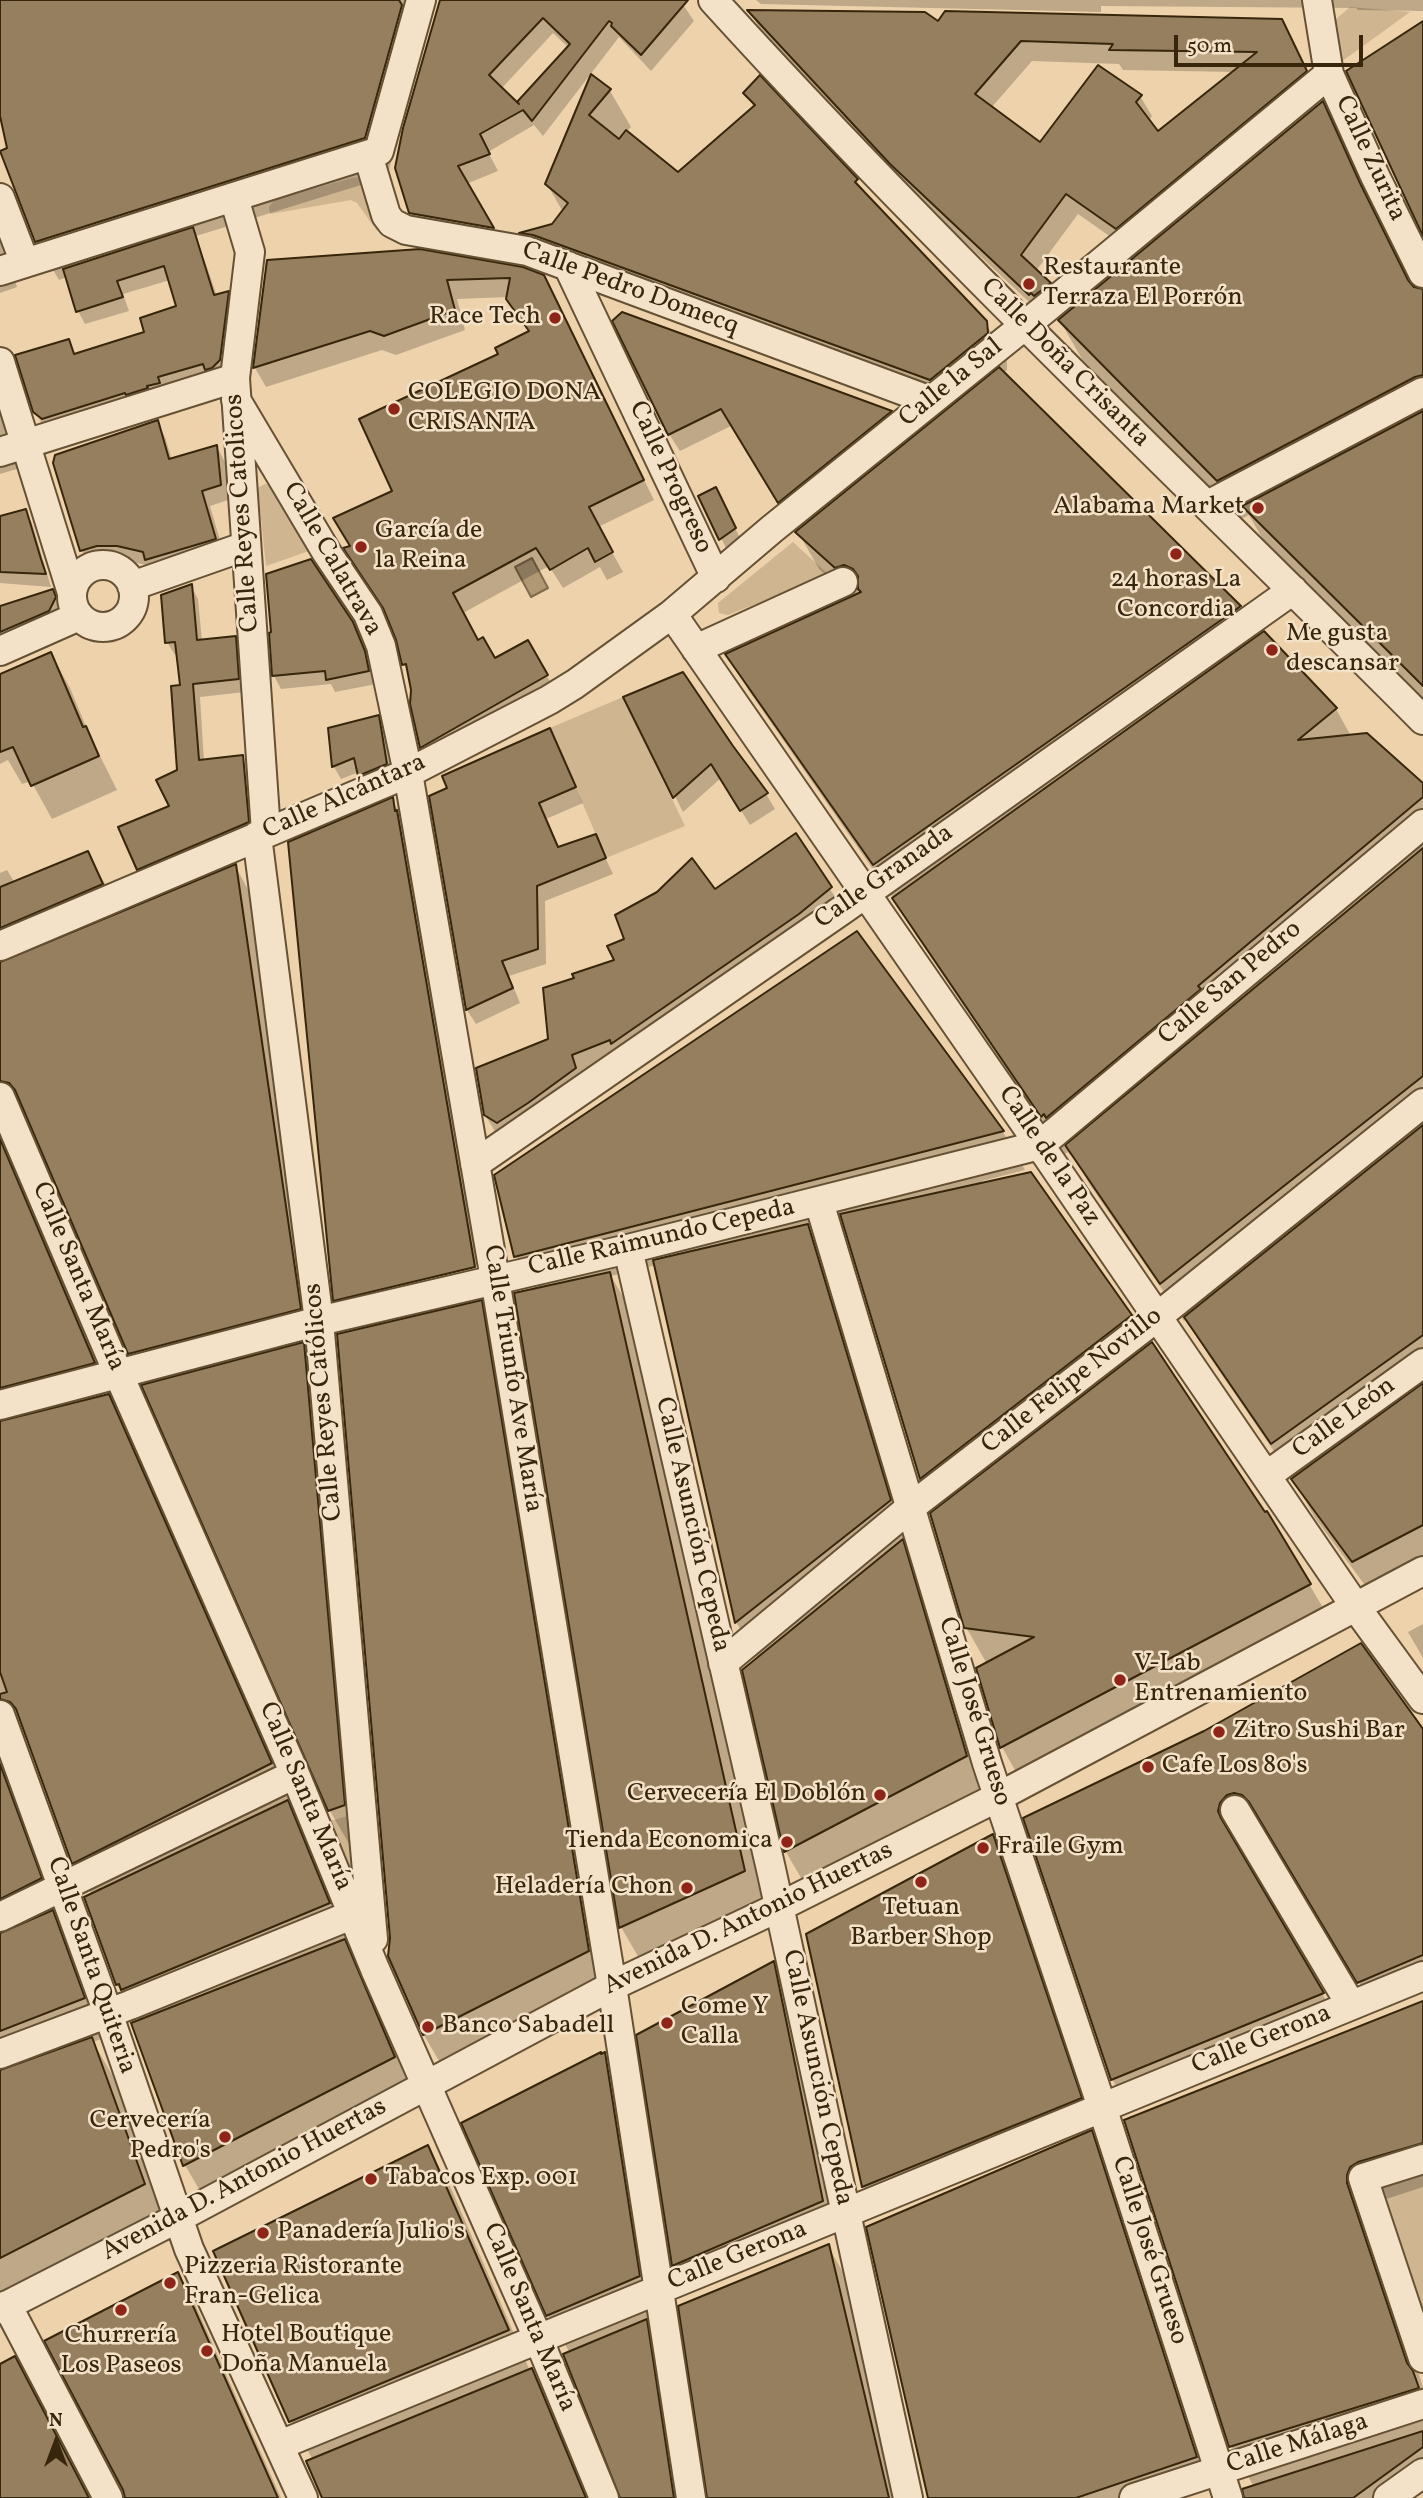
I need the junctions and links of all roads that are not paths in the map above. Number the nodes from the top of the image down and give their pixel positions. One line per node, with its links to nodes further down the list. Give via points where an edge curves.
1 (421, 0): 5 (street)
2 (713, 0): 11 (street, Calle Doña Crisanta)
3 (1317, 0): 4 (street, Calle Zurita)
4 (1329, 74): 10 (street, Calle Zurita); 11 (street, Calle la Sal)
5 (374, 153): 7 (street); 8 (street, Calle Pedro Domecq, via 386,215 392,223 406,230 527,251)
6 (0, 198): 9 (street)
7 (234, 198): 9 (street); 13 (street, Calle Reyes Catolicos, via 250,252)
8 (568, 265): 15 (street, Calle Pedro Domecq); 19 (street, Calle Progreso)
9 (12, 267)
10 (1423, 273)
11 (1024, 326): 15 (street, Calle la Sal); 17 (street, Calle Doña Crisanta)
12 (0, 362): 16 (street)
13 (235, 389): 16 (street); 18 (street, Calle Reyes Catolicos); 28 (street, Calle Calatrava, via 371,622 381,646)
14 (1423, 392): 17 (street)
15 (931, 401): 19 (street, Calle la Sal)
16 (13, 448): 23 (street)
17 (1208, 505): 22 (street, Calle Doña Crisanta)
18 (246, 547): 21 (street); 30 (street, Calle Reyes Catolicos)
19 (716, 578): 24 (street, Calle la Sal)
20 (843, 582): 25 (street)
21 (132, 586): 23 (street, via 112,566 92,567 77,579); 23 (street, via 132,605 122,620 105,626 95,626)
22 (1293, 590): 27 (street, Calle Doña Crisanta); 31 (street, Calle Granada)
23 (76, 604): 26 (street)
24 (672, 614): 25 (street, Calle de la Paz); 28 (street, Calle Alcántara, via 549,699)
25 (696, 649): 31 (street, Calle de la Paz)
26 (0, 651)
27 (1423, 720)
28 (408, 772): 30 (street, Calle Alcántara); 36 (street, Calle Triunfo Ave María)
29 (1423, 824): 35 (street, Calle San Pedro)
30 (262, 834): 32 (street, Calle Alcántara); 41 (street, Calle Reyes Católicos)
31 (865, 893): 35 (street, Calle de la Paz); 36 (street, Calle Granada)
32 (0, 946)
33 (0, 1097): 43 (street, Calle Santa María)
34 (1423, 1102): 40 (street, Calle Felipe Novillo)
35 (1040, 1145): 37 (street, Calle Raimundo Cepeda); 40 (street, Calle de la Paz)
36 (475, 1164): 39 (street, Calle Triunfo Ave María)
37 (819, 1202): 38 (street, Calle Raimundo Cepeda); 46 (street, Calle José Grueso)
38 (628, 1249): 39 (street, Calle Raimundo Cepeda); 49 (street, Calle Asunción Cepeda)
39 (495, 1279): 41 (street, Calle Raimundo Cepeda); 61 (street, Calle Triunfo Ave María)
40 (1157, 1317): 45 (street, Calle de la Paz); 46 (street, Calle Felipe Novillo)
41 (319, 1321): 43 (street, Calle Raimundo Cepeda); 59 (street, Calle Reyes Católicos)
42 (1423, 1363): 45 (street, Calle León)
43 (118, 1373): 44 (street, Calle Raimundo Cepeda); 52 (street, Calle Santa María)
44 (0, 1405)
45 (1266, 1476): 48 (street, Calle de la Paz)
46 (911, 1507): 49 (street, Calle Felipe Novillo); 53 (street, Calle José Grueso)
47 (1423, 1571): 48 (street, Avenida D. Antonio Huertas)
48 (1355, 1606): 50 (street, Calle de la Paz); 53 (street, Avenida D. Antonio Huertas)
49 (723, 1663): 56 (street, Calle Asunción Cepeda)
50 (1423, 1699)
51 (0, 1714): 55 (street, Calle Santa Quiteria)
52 (295, 1774): 55 (street); 57 (street, Calle Santa María)
53 (998, 1797): 56 (street, Avenida D. Antonio Huertas); 66 (street, Calle José Grueso)
54 (1235, 1810): 62 (street, Calle Gerona)
55 (62, 1887): 58 (street); 63 (street, Calle Santa Quiteria)
56 (779, 1907): 61 (street, Avenida D. Antonio Huertas); 68 (street, Calle Asunción Cepeda)
57 (354, 1914): 59 (street, Calle Santa María); 63 (street)
58 (0, 1917)
59 (375, 1969): 65 (street, Calle Santa María)
60 (1423, 1976): 62 (street, Calle Gerona)
61 (612, 1986): 65 (street, Avenida D. Antonio Huertas); 70 (street, Calle Triunfo Ave María)
62 (1351, 2005): 66 (street, Calle Gerona)
63 (108, 2013): 64 (street); 69 (street, Calle Santa Quiteria)
64 (0, 2054)
65 (427, 2084): 69 (street, Avenida D. Antonio Huertas); 72 (street, Calle Santa María)
66 (1102, 2107): 68 (street, Calle Gerona); 76 (street, Calle José Grueso)
67 (1423, 2159): 73 (street, via 1363,2178)
68 (846, 2213): 70 (street, Calle Gerona); 82 (street, Calle Asunción Cepeda)
69 (178, 2218): 71 (street, Avenida D. Antonio Huertas); 75 (street, Calle Santa Quiteria)
70 (658, 2291): 72 (street, Calle Gerona); 81 (street, Calle Triunfo Ave María)
71 (3, 2307): 78 (street)
72 (538, 2337): 75 (street, Calle Gerona); 80 (street, Calle Santa María)
73 (1423, 2358)
74 (1423, 2404): 76 (street, Calle Málaga)
75 (280, 2445): 79 (street, Calle Santa Quiteria)
76 (1219, 2470): 83 (street, Calle Málaga); 84 (street, Calle José Grueso)
77 (1423, 2473): 85 (street)
78 (108, 2498)
79 (303, 2498)
80 (604, 2498)
81 (691, 2498)
82 (908, 2498)
83 (1134, 2498)
84 (1228, 2498)
85 (1388, 2498)

